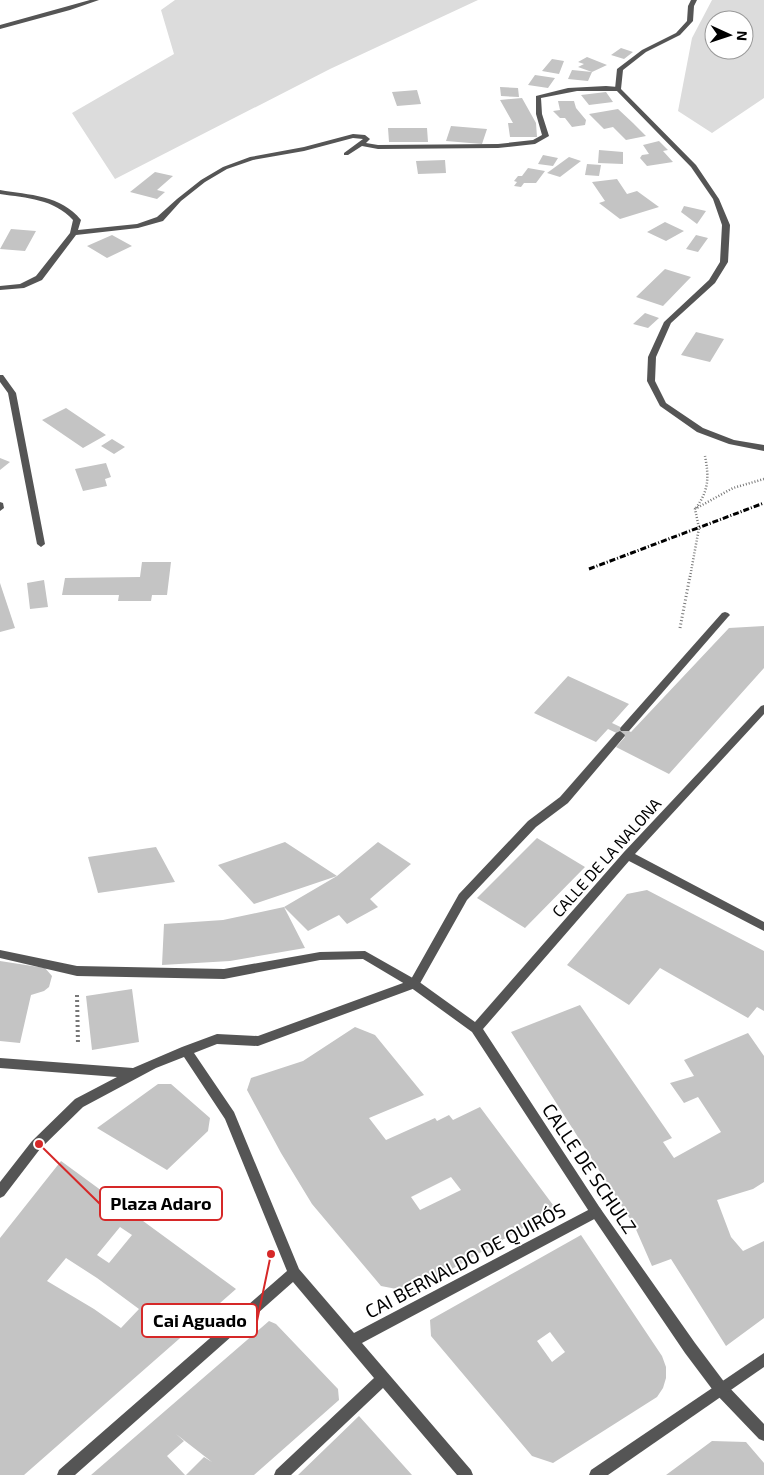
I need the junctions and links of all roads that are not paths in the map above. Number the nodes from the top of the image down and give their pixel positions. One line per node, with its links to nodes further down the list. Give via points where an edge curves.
1 (96, 0): 3 (street)
2 (694, 0): 4 (street, via 690,21 678,34 644,51 620,70)
3 (0, 27)
4 (618, 89): 5 (street, via 584,87 538,97 546,136 535,142 498,146); 11 (street, via 694,166 716,199 726,225 724,262 712,281 668,322 652,357 651,381 663,404 700,430 732,442)
5 (364, 144): 6 (street); 8 (street, via 367,139 363,136 353,136 252,158 203,181 160,219 138,226)
6 (346, 154)
7 (0, 192): 8 (street, via 61,204 77,220)
8 (74, 233): 9 (street, via 39,278 21,286)
9 (0, 288)
10 (0, 377): 12 (street, via 12,392)
11 (764, 448)
12 (41, 544)
13 (725, 615): 18 (street, via 564,800 532,824 463,897)
14 (764, 708): 15 (street, CALLE DE LA NALONA)
15 (628, 855): 16 (street); 19 (street, CALLE DE LA NALONA)
16 (764, 927)
17 (0, 954): 18 (street, CALLE DE SCHULZ, via 77,970 224,974 320,956 365,955)
18 (414, 984): 19 (street, CALLE DE SCHULZ); 20 (street, via 258,1041 217,1039)
19 (476, 1029): 24 (street, CALLE DE SCHULZ)
20 (186, 1050): 22 (street); 25 (street, via 230,1116)
21 (0, 1064): 22 (street)
22 (134, 1073): 23 (street, via 79,1104 36,1145)
23 (0, 1192)
24 (596, 1212): 26 (street, CAI BERNALDO DE QUIRÓS); 29 (street, CALLE DE SCHULZ)
25 (294, 1273): 26 (street); 31 (street)
26 (352, 1341): 28 (street)
27 (764, 1359): 29 (street)
28 (384, 1378): 32 (street); 33 (street)
29 (720, 1388): 30 (street, CALLE DE SCHULZ); 34 (street)
30 (764, 1434)
31 (64, 1475)
32 (281, 1475)
33 (466, 1475)
34 (596, 1475)

